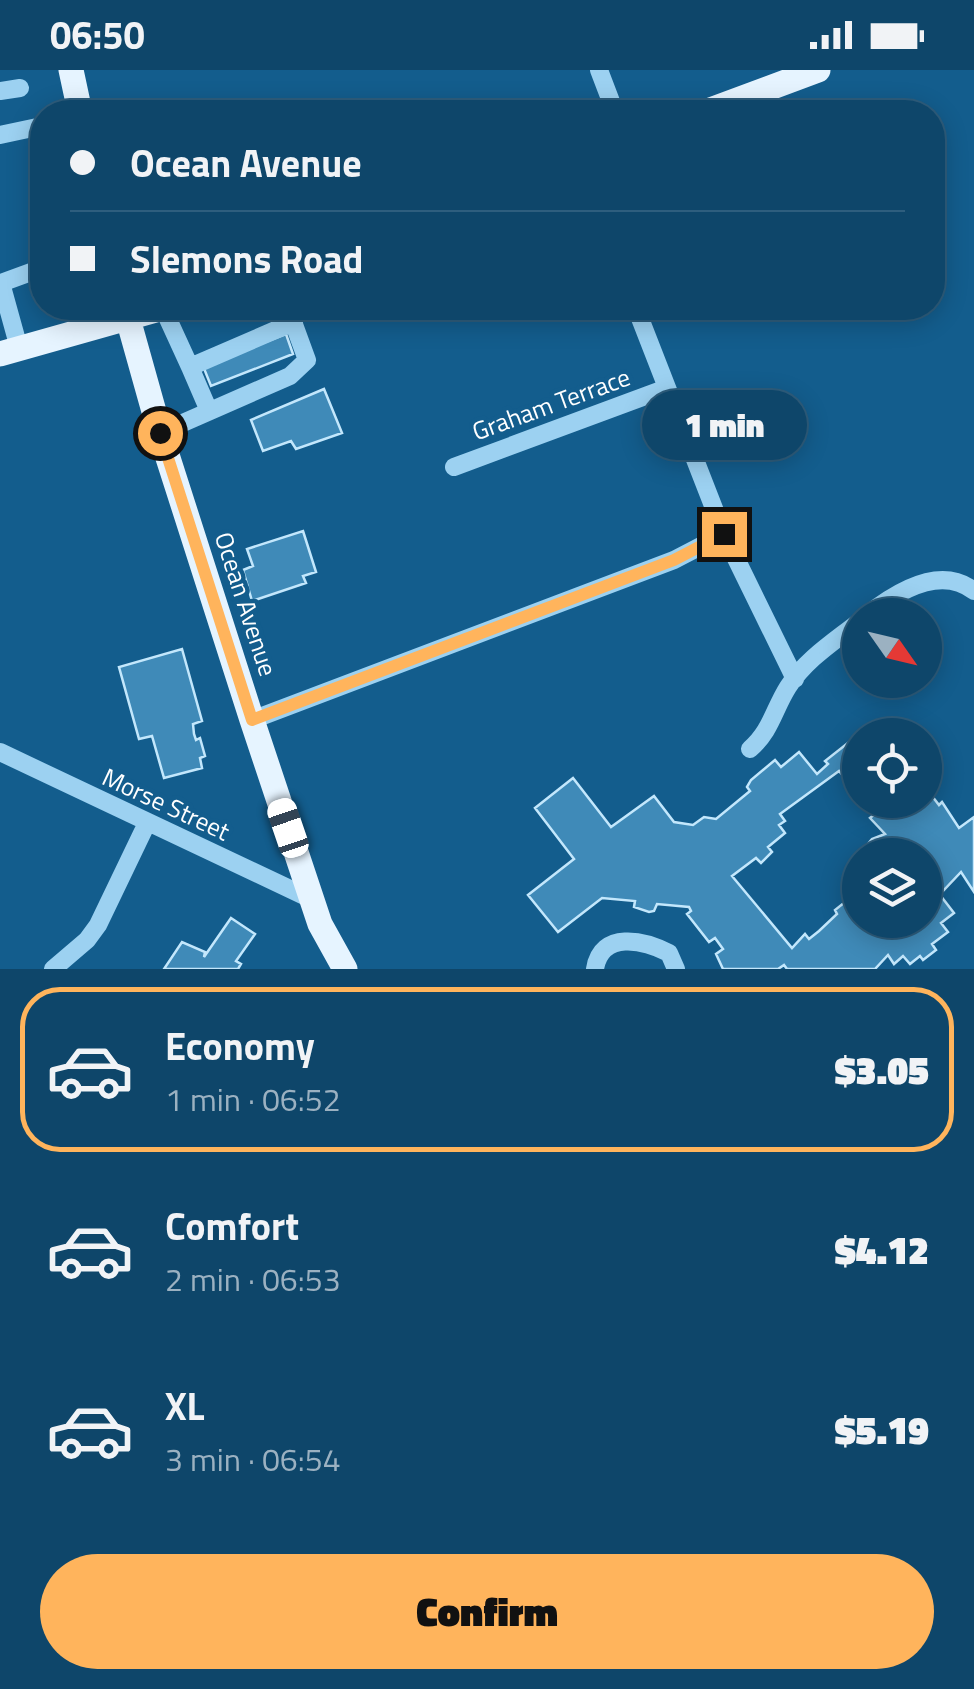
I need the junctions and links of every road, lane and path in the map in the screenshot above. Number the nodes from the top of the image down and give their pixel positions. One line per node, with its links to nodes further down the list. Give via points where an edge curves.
1 (71, 70): 6 (main road)
2 (599, 70): 7 (street)
3 (818, 70): 8 (main road)
4 (20, 88): 5 (street)
5 (0, 91)
6 (77, 100)
7 (610, 100)
8 (737, 100)
9 (30, 129): 10 (street)
10 (0, 135)
11 (30, 272): 18 (street, via 1,283)
12 (102, 320): 18 (main road)
13 (128, 320): 22 (main road, Ocean Avenue)
14 (168, 320): 19 (street)
15 (281, 320): 19 (street)
16 (293, 320): 21 (street, via 307,360 290,376)
17 (640, 320): 20 (street)
18 (10, 351)
19 (190, 368): 21 (street)
20 (666, 388): 23 (street, Graham Terrace); 24 (street)
21 (210, 411): 22 (street)
22 (160, 433): 29 (main road, Ocean Avenue)
23 (454, 467)
24 (724, 534): 28 (street); 29 (street, via 674,560)
25 (974, 591): 26 (street, via 938,580)
26 (891, 598)
27 (842, 633): 28 (street)
28 (795, 679): 30 (street, via 766,736)
29 (252, 720): 33 (main road, Ocean Avenue)
30 (750, 749)
31 (0, 752): 32 (street, Morse Street)
32 (147, 823): 33 (street, Morse Street); 34 (street, via 98,925)
33 (311, 899): 35 (main road, Ocean Avenue)
34 (53, 969)
35 (345, 969)
36 (595, 969): 37 (street, via 611,944 631,940 669,953)
37 (676, 969)

